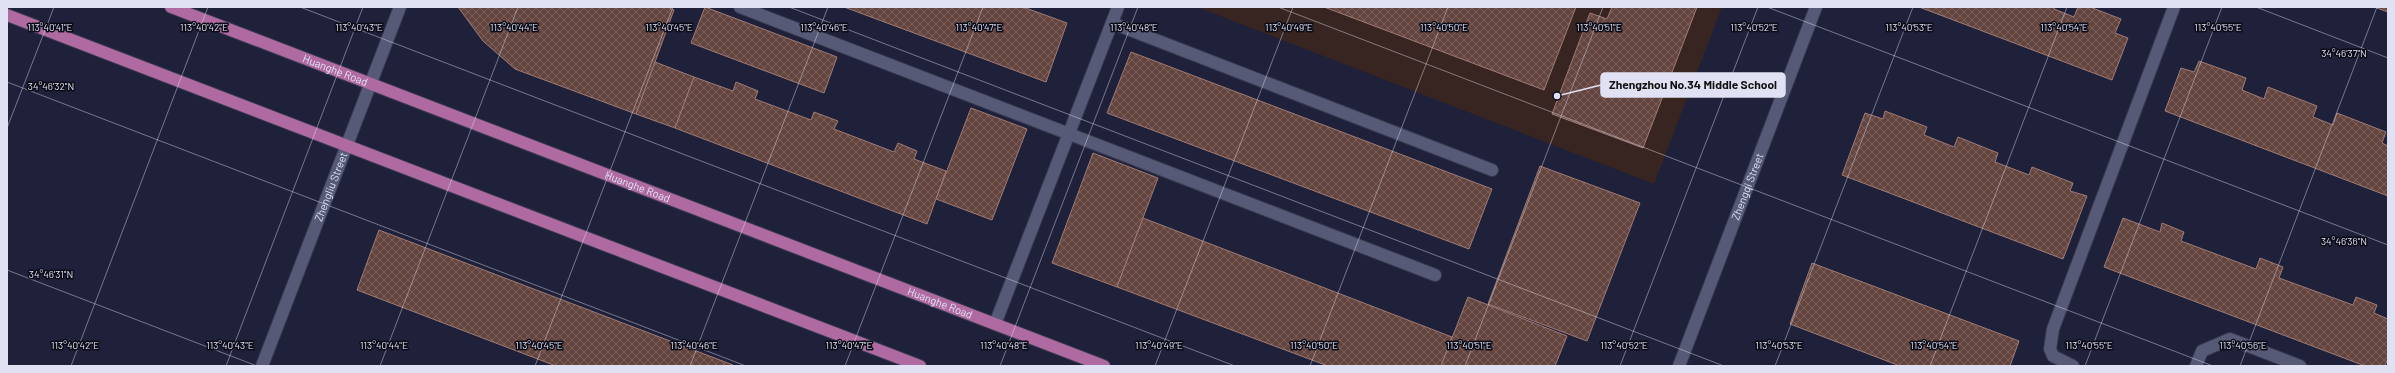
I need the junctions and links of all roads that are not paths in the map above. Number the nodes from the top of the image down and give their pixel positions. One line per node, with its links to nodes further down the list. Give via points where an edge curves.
1 (171, 7): 9 (main road, Huanghe Road)
2 (400, 7): 9 (street, Zhengliu Street)
3 (740, 7): 10 (street)
4 (1118, 7): 8 (street)
5 (1816, 7): 18 (street, Zhengqi Street)
6 (2174, 7): 19 (street, via 2053,329 2050,348 2053,356)
7 (7, 15): 11 (main road)
8 (1112, 24): 10 (street); 12 (street)
9 (371, 84): 11 (street, Zhengliu Street); 14 (main road, Huanghe Road)
10 (1069, 135): 13 (street); 14 (street)
11 (347, 146): 15 (street, Zhengliu Street); 16 (main road)
12 (1492, 170)
13 (1435, 275)
14 (994, 324): 17 (main road, Huanghe Road)
15 (262, 366)
16 (920, 366)
17 (1104, 366)
18 (1679, 366)
19 (2073, 366)
20 (2196, 366): 21 (street, via 2202,351 2230,339)
21 (2300, 366)

